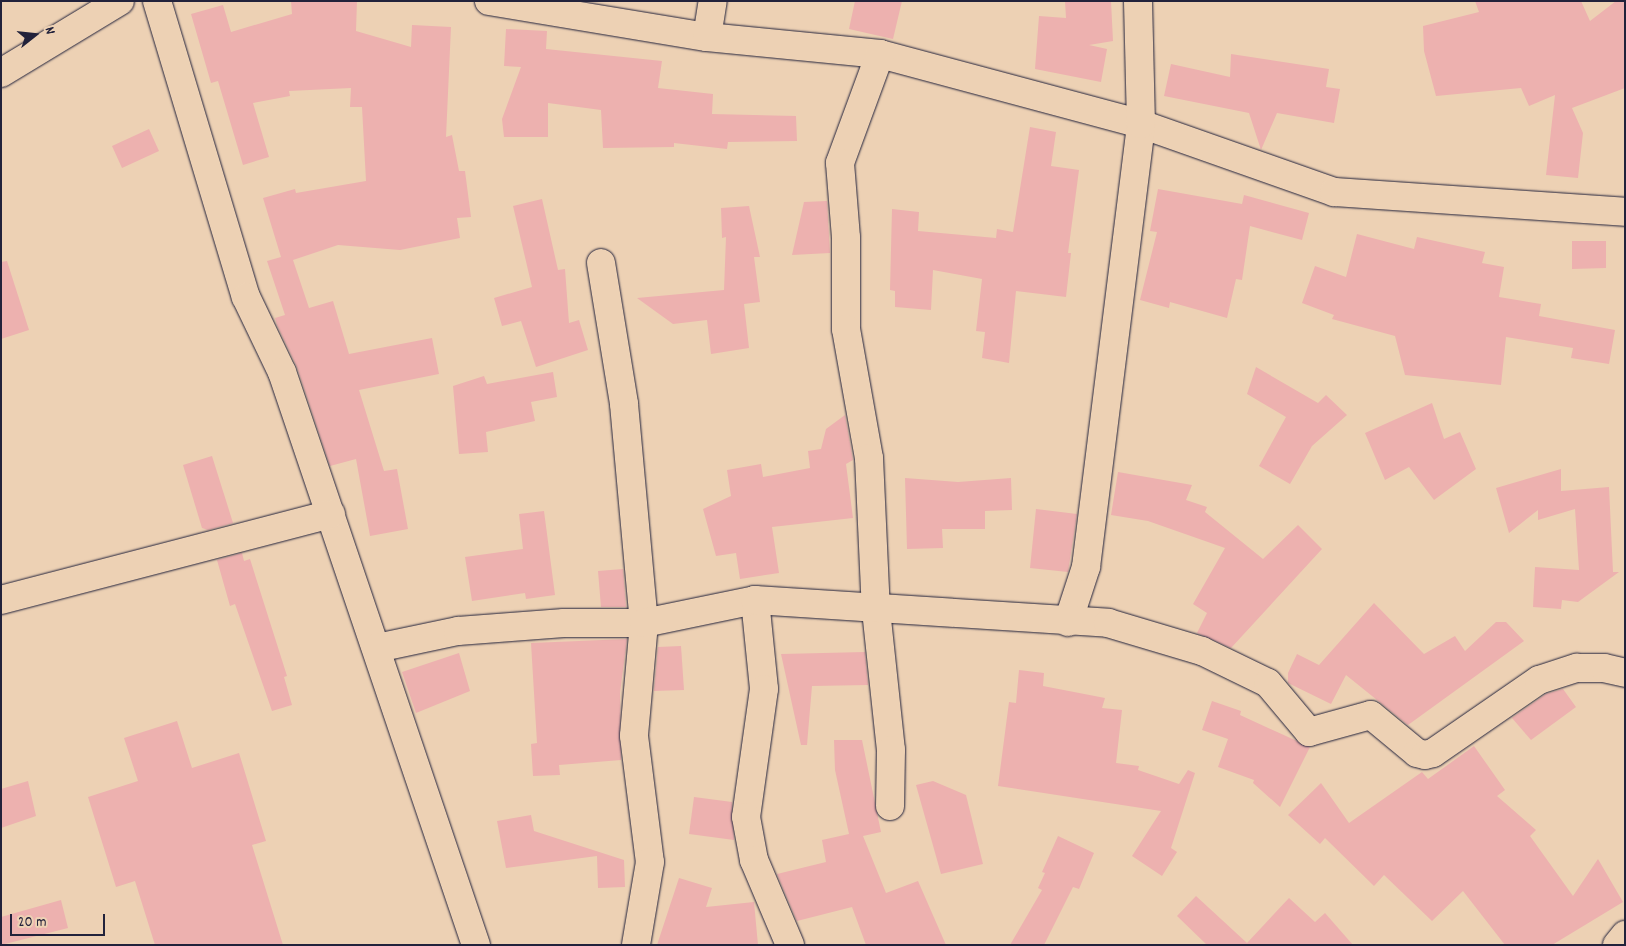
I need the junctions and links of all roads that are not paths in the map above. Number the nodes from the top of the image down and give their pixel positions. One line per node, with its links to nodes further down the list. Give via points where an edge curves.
1 (120, 1): 8 (street)
2 (157, 1): 12 (street, via 246,297 282,372)
3 (489, 1): 6 (street)
4 (713, 1): 6 (street)
5 (1138, 1): 9 (street)
6 (707, 37): 7 (street)
7 (880, 54): 9 (street); 15 (street, via 840,163 846,238 846,329 869,458)
8 (1, 73)
9 (1141, 124): 10 (street, via 1334,192); 16 (street, via 1086,567)
10 (1625, 212)
11 (601, 263): 17 (street, via 624,404)
12 (331, 514): 13 (street); 18 (street)
13 (1, 600)
14 (754, 600): 15 (street); 17 (street); 24 (street, via 764,689 746,817 754,860)
15 (876, 610): 16 (street); 20 (street, via 891,750)
16 (1068, 622): 19 (street, via 1108,623 1202,651 1268,683 1309,732 1361,715 1371,715 1417,753 1425,755 1433,753 1539,680 1576,668 1604,668)
17 (644, 623): 18 (street, via 564,623 458,631); 23 (street, via 634,736 650,862)
18 (377, 648): 22 (street)
19 (1625, 674)
20 (890, 806)
21 (1625, 935): 25 (street)
22 (476, 945)
23 (636, 945)
24 (790, 945)
25 (1617, 945)

